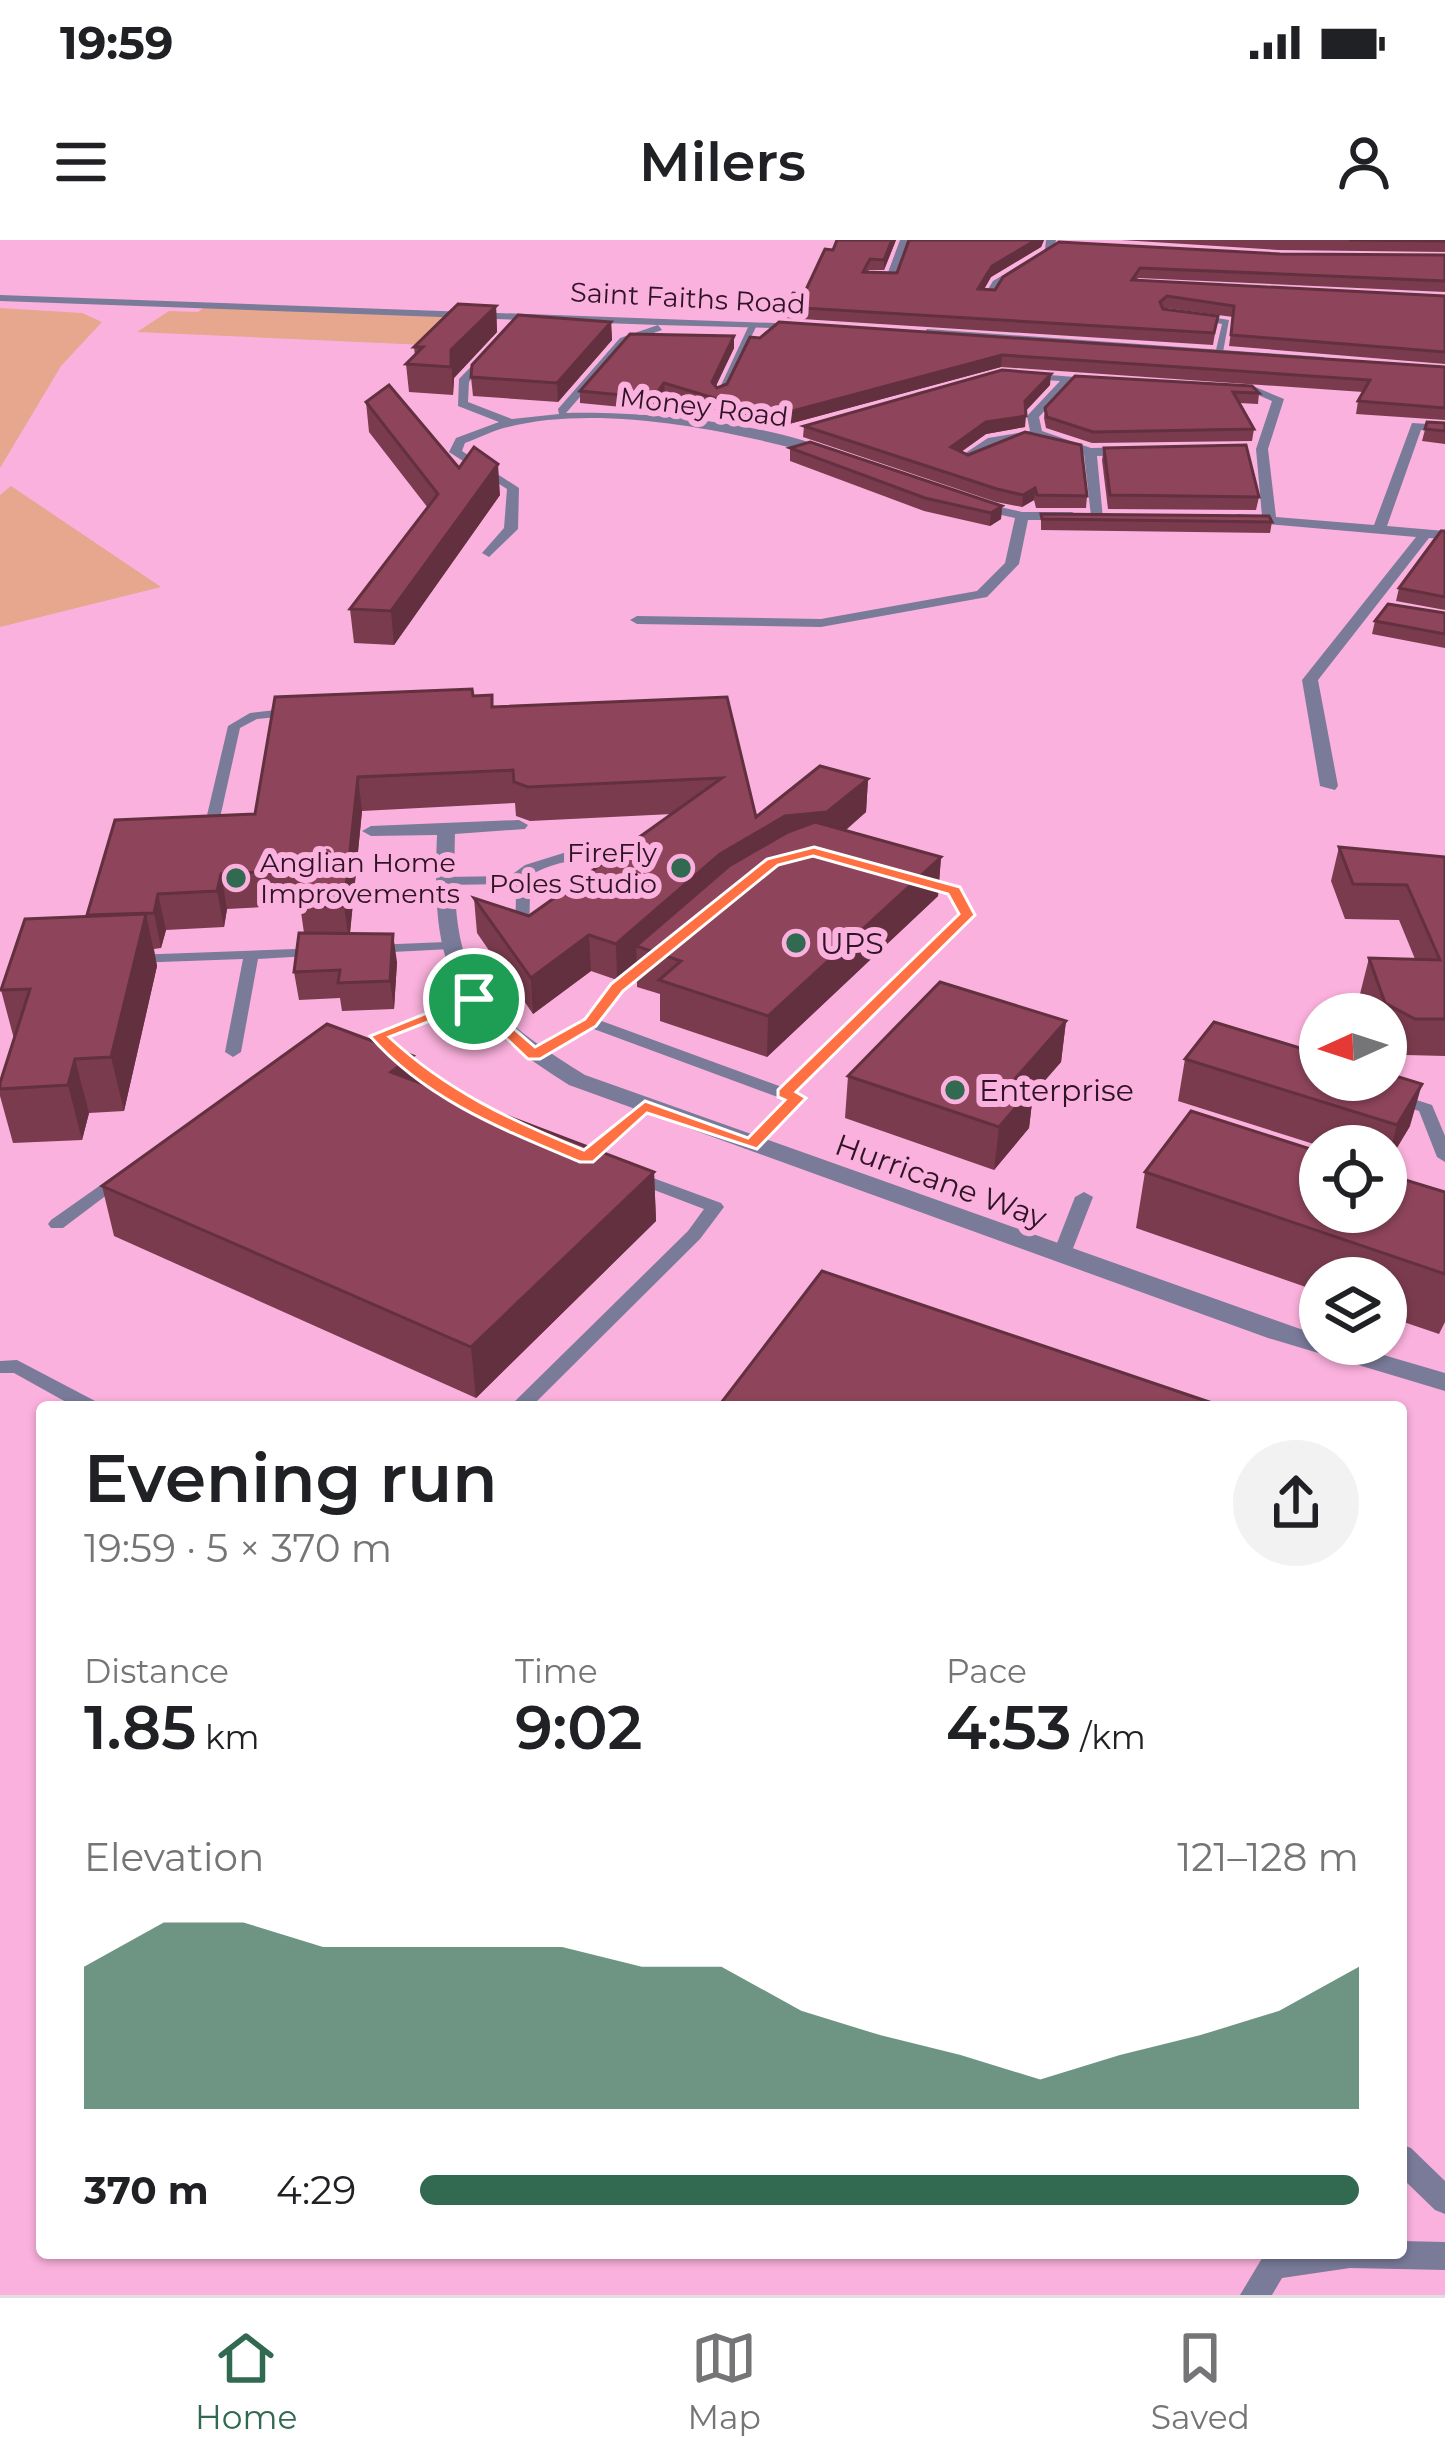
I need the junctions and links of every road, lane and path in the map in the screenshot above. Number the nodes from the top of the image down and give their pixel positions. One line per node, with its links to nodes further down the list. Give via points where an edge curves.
1 (905, 240): 5 (street)
2 (1051, 243): 3 (street); 7 (street)
3 (1074, 247)
4 (869, 277): 5 (street)
5 (891, 278): 6 (street)
6 (915, 279)
7 (986, 297)
8 (0, 298): 9 (street, Saint Faiths Road)
9 (144, 302): 10 (lane); 12 (street, Saint Faiths Road)
10 (130, 310)
11 (1171, 314): 17 (lane, via 1226,322)
12 (677, 322): 14 (street, Saint Faiths Road); 24 (street, via 624,340)
13 (518, 323): 25 (street, via 464,381 462,404)
14 (753, 326): 15 (street, Saint Faiths Road); 22 (lane)
15 (825, 328)
16 (908, 332): 17 (street)
17 (1220, 350): 18 (street)
18 (1348, 362)
19 (1069, 378): 20 (street); 23 (street, via 1001,374); 28 (street, via 1034,416)
20 (1115, 380)
21 (1207, 386): 30 (street, via 1278,399)
22 (719, 394)
23 (904, 398)
24 (562, 411)
25 (511, 422): 29 (street, Money Road, via 589,418); 45 (street, Money Road, via 460,441 455,452 513,488 511,529)
26 (1445, 429): 42 (street, via 1416,426)
27 (793, 431): 29 (street)
28 (1037, 433): 33 (street); 34 (street, via 992,441)
29 (771, 438): 35 (street, Money Road)
30 (1262, 448): 31 (street); 41 (street)
31 (1240, 449)
32 (1155, 451): 33 (street)
33 (1090, 452): 38 (street)
34 (961, 460)
35 (854, 463)
36 (961, 501): 37 (street)
37 (1022, 516): 38 (street); 48 (street, via 1012,564 982,594 821,623)
38 (1098, 516): 39 (street)
39 (1118, 516)
40 (1226, 518): 41 (street)
41 (1269, 518): 42 (street)
42 (1381, 528): 43 (street)
43 (1426, 533): 44 (street); 46 (street)
44 (1445, 535)
45 (489, 553)
46 (1369, 605): 47 (street); 50 (street, via 1310,680)
47 (1388, 609)
48 (637, 620)
49 (319, 712): 54 (lane, via 254,716 234,726 211,828)
50 (1329, 786)
51 (519, 825): 52 (street)
52 (446, 829): 53 (street); 60 (street, Hurricane Way)
53 (371, 831)
54 (236, 834)
55 (623, 850): 56 (lane, via 598,848)
56 (554, 862): 57 (lane); 59 (lane)
57 (573, 869)
58 (894, 874): 74 (lane, via 954,891 968,915)
59 (513, 880): 60 (lane); 61 (lane)
60 (443, 881): 64 (street, Hurricane Way)
61 (523, 895): 62 (lane); 63 (lane)
62 (541, 901)
63 (522, 936)
64 (446, 946): 66 (lane); 70 (street, Hurricane Way)
65 (669, 946): 71 (lane)
66 (360, 950)
67 (338, 951): 68 (lane)
68 (251, 955): 69 (lane); 72 (lane)
69 (114, 960)
70 (474, 999): 73 (street, Hurricane Way); 77 (lane, via 370,1039)
71 (590, 1022): 73 (lane); 74 (lane)
72 (233, 1052)
73 (534, 1055): 76 (street, Hurricane Way)
74 (784, 1094): 78 (lane, via 797,1098)
75 (1404, 1101): 80 (lane, via 1426,1108)
76 (645, 1106): 78 (street, Hurricane Way); 81 (lane)
77 (483, 1115)
78 (751, 1145): 85 (street, Hurricane Way)
79 (566, 1149): 81 (lane)
80 (1445, 1157)
81 (587, 1158): 89 (lane, via 715,1207)
82 (131, 1168): 84 (lane)
83 (1084, 1197): 85 (lane)
84 (57, 1224)
85 (1061, 1256): 87 (street, Hurricane Way)
86 (0, 1367): 88 (lane, via 17,1366)
87 (1445, 1382)
88 (78, 1401)
89 (525, 1401)
90 (1407, 2164): 91 (lane)
91 (1445, 2200)
92 (1407, 2255): 93 (lane)
93 (1445, 2255)
94 (1316, 2259): 95 (lane, via 1274,2265)
95 (1255, 2295)

